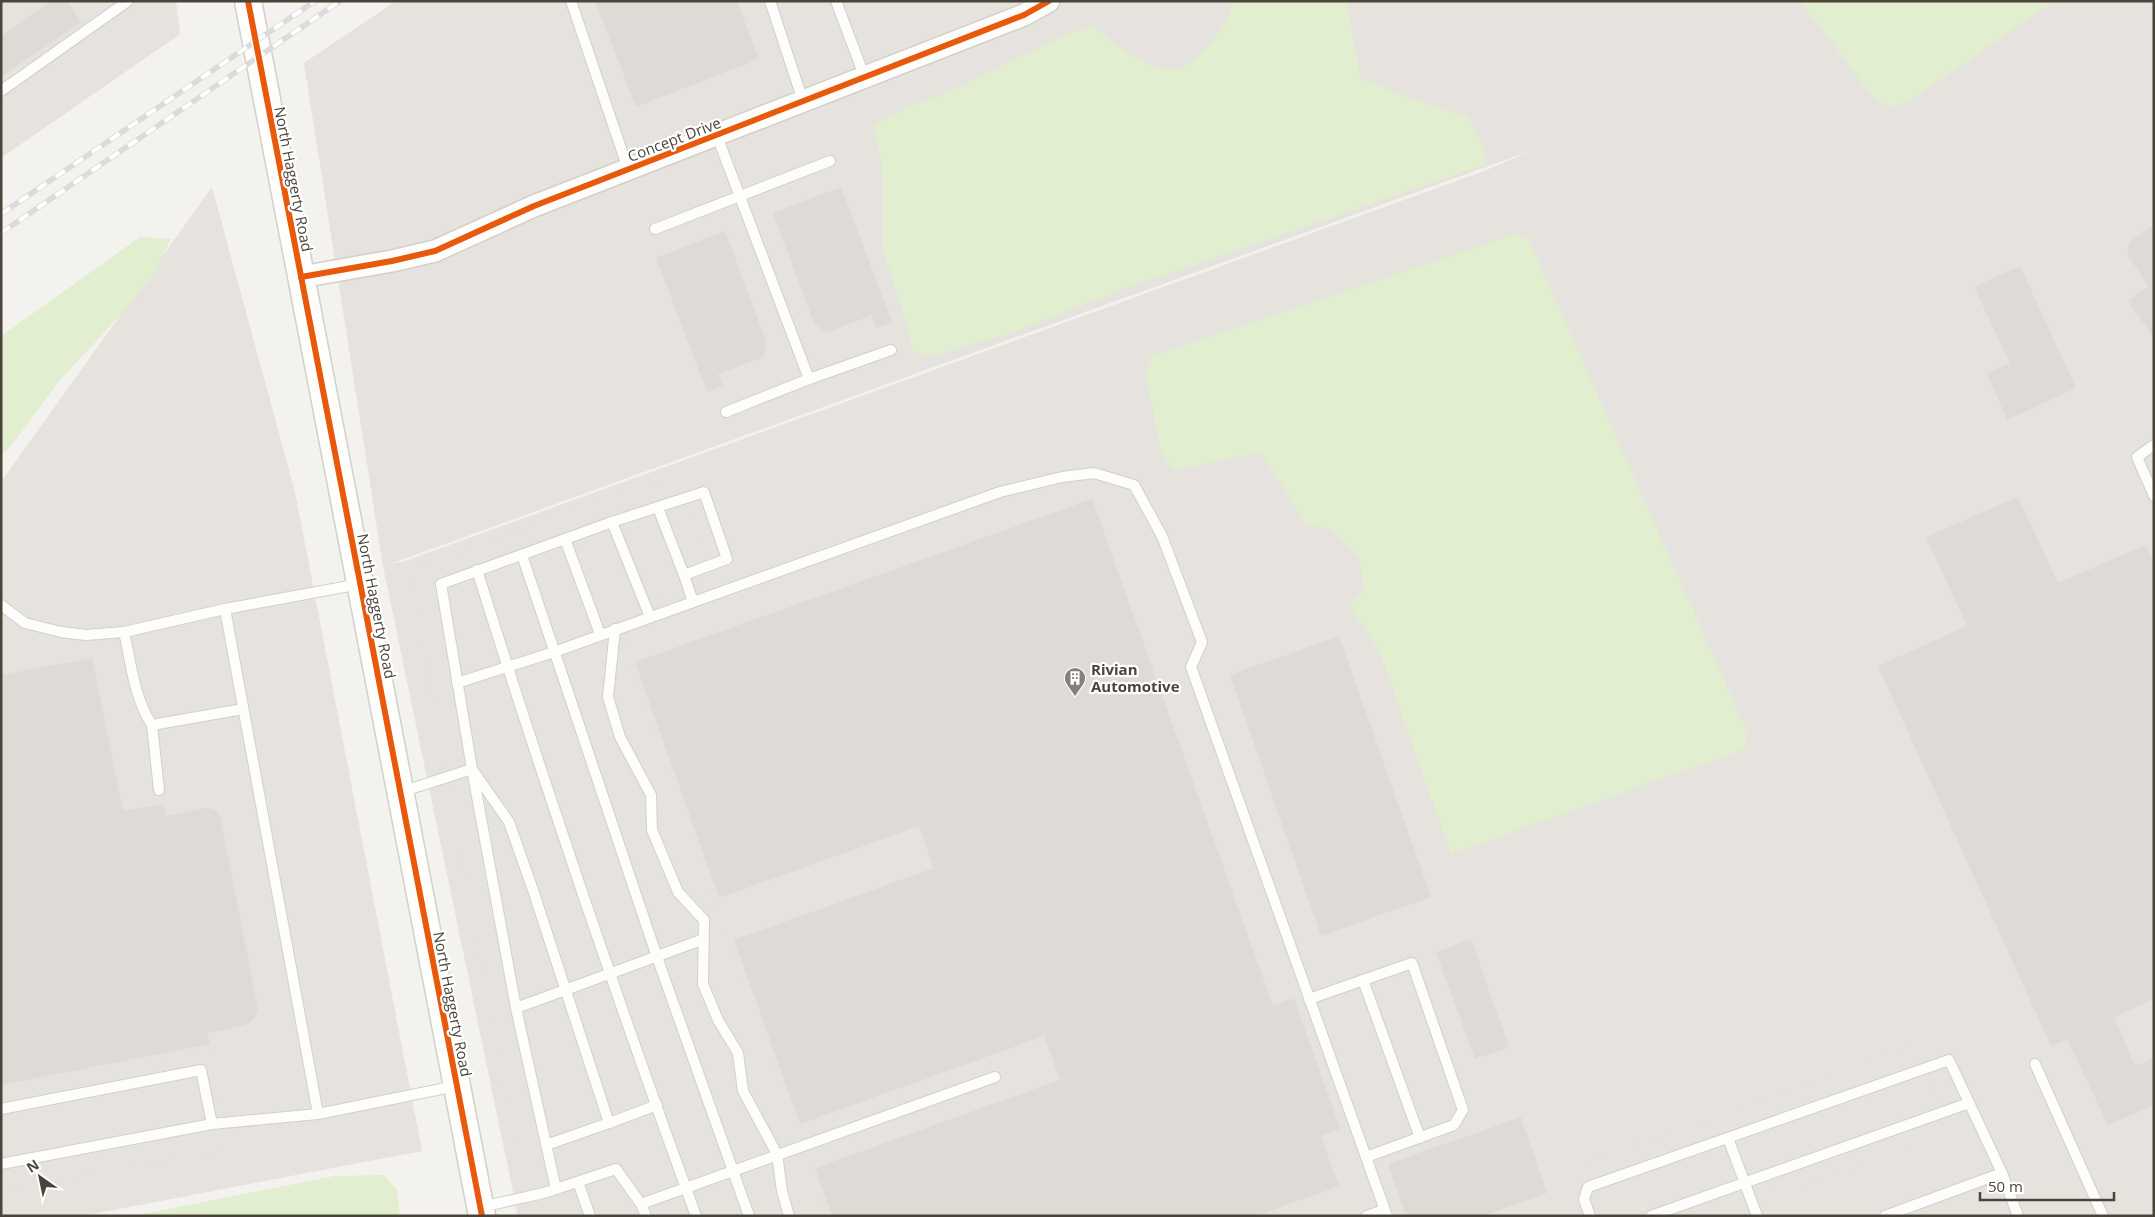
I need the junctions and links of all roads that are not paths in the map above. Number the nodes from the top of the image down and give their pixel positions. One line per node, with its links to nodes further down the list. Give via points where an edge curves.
1 (128, 1): 8 (lane)
2 (248, 1): 15 (street, North Haggerty Road)
3 (572, 1): 12 (lane)
4 (770, 1): 9 (lane)
5 (836, 1): 7 (lane)
6 (1049, 1): 7 (street, Concept Drive, via 1024,16)
7 (865, 78): 9 (street, Concept Drive)
8 (1, 90)
9 (803, 101): 10 (street, Concept Drive)
10 (717, 136): 12 (street, Concept Drive); 13 (lane)
11 (830, 161): 13 (lane)
12 (628, 170): 15 (street, Concept Drive, via 534,206 435,251)
13 (738, 196): 14 (lane); 17 (lane)
14 (655, 229)
15 (301, 278): 27 (street, North Haggerty Road)
16 (891, 350): 17 (lane)
17 (809, 379): 18 (lane)
18 (726, 412)
19 (2154, 445): 20 (lane, via 2137,457)
20 (2154, 496)
21 (658, 508): 22 (lane); 26 (lane); 26 (lane, via 704,492 727,559)
22 (612, 522): 23 (lane); 31 (lane)
23 (565, 539): 24 (lane); 34 (lane)
24 (522, 554): 25 (lane); 35 (lane)
25 (476, 570): 36 (lane); 37 (lane, via 441,584)
26 (684, 575): 28 (lane)
27 (360, 584): 30 (lane); 42 (street, North Haggerty Road)
28 (693, 602): 31 (lane); 48 (lane, via 1000,492 1062,477 1094,474 1134,485 1162,536 1202,642 1191,667)
29 (1, 605): 33 (lane, via 25,622 62,632 86,635)
30 (225, 609): 33 (lane); 38 (lane)
31 (650, 617): 32 (lane)
32 (615, 629): 34 (lane); 43 (lane, via 608,697 620,737 652,795 652,830 678,892 704,920)
33 (124, 632): 39 (lane, via 136,690)
34 (600, 634): 35 (lane)
35 (554, 652): 36 (lane); 44 (lane)
36 (507, 668): 37 (lane); 45 (lane)
37 (457, 683): 40 (lane)
38 (243, 709): 39 (lane); 56 (lane)
39 (152, 725): 41 (lane)
40 (472, 770): 42 (lane); 47 (lane, via 509,822); 49 (lane)
41 (159, 790)
42 (400, 793): 52 (street, North Haggerty Road)
43 (704, 939): 44 (lane); 62 (lane, via 703,984 718,1020 738,1054 743,1091)
44 (657, 956): 45 (lane); 65 (lane)
45 (611, 973): 47 (lane); 54 (lane)
46 (1363, 980): 48 (lane); 59 (lane); 59 (lane, via 1412,963 1463,1110 1454,1125)
47 (565, 990): 49 (lane); 57 (lane)
48 (1309, 999): 63 (lane)
49 (516, 1008): 61 (lane)
50 (2035, 1064): 85 (lane)
51 (995, 1077): 62 (lane)
52 (456, 1086): 56 (lane); 72 (street, North Haggerty Road)
53 (1969, 1103): 60 (lane, via 1949,1060); 66 (lane); 68 (lane)
54 (657, 1105): 57 (lane); 70 (lane)
55 (1, 1109): 58 (lane, via 201,1070)
56 (318, 1114): 58 (lane)
57 (609, 1122): 61 (lane)
58 (212, 1124): 64 (lane)
59 (1420, 1138): 63 (lane)
60 (1728, 1138): 68 (lane); 80 (lane, via 1588,1187 1584,1199)
61 (546, 1145): 69 (lane)
62 (777, 1154): 65 (lane); 78 (lane)
63 (1366, 1157): 73 (lane)
64 (1, 1164)
65 (733, 1171): 70 (lane); 77 (lane)
66 (2002, 1174): 83 (lane); 84 (lane)
67 (578, 1182): 69 (lane); 71 (lane, via 616,1169); 74 (lane)
68 (1744, 1182): 81 (lane); 82 (lane)
69 (556, 1189): 72 (lane)
70 (686, 1189): 71 (lane); 76 (lane)
71 (642, 1204): 75 (lane)
72 (481, 1212)
73 (1385, 1213): 79 (lane)
74 (590, 1216)
75 (646, 1216)
76 (696, 1216)
77 (749, 1216)
78 (789, 1216)
79 (1367, 1216)
80 (1590, 1216)
81 (1651, 1216)
82 (1757, 1216)
83 (1885, 1216)
84 (2018, 1216)
85 (2103, 1216)

